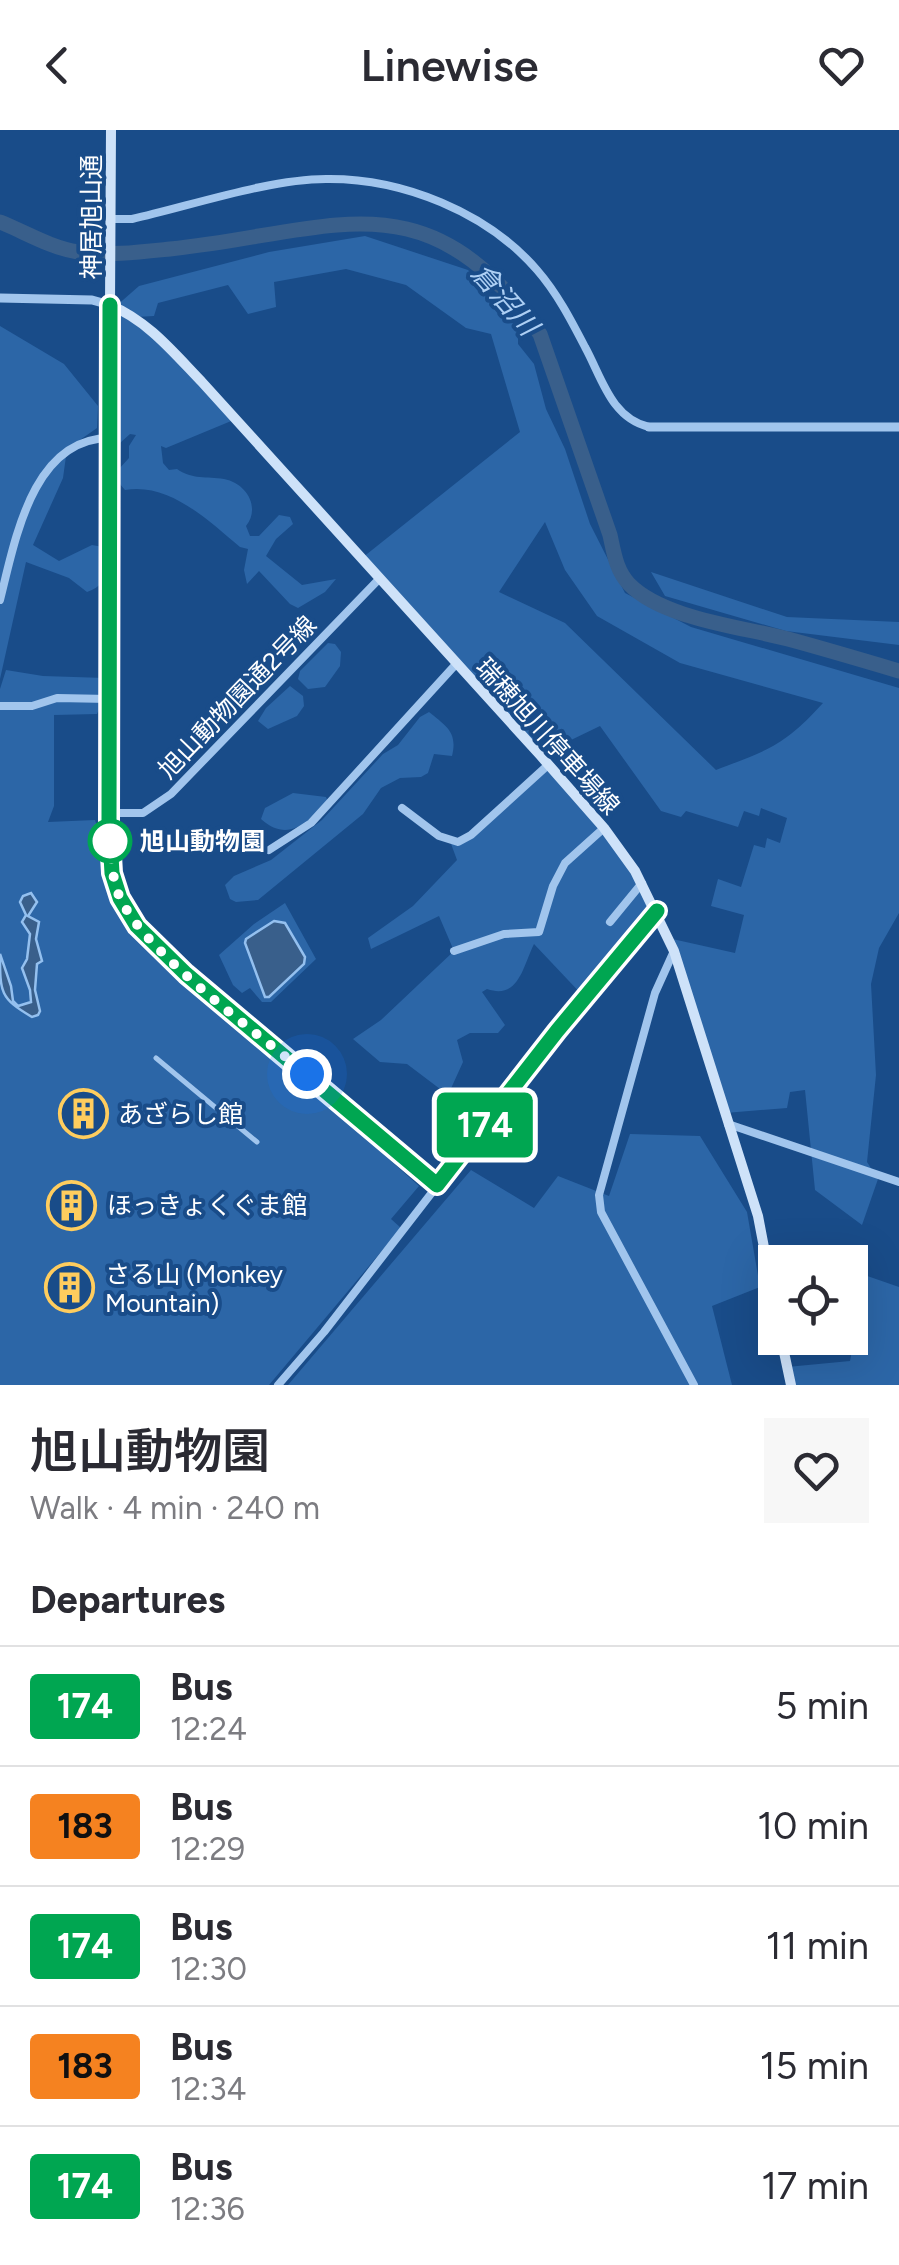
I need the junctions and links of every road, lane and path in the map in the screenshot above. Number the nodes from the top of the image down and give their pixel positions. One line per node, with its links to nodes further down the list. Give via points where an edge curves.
1 (112, 130): 2 (main road, 神居旭山通)
2 (111, 219): 4 (main road, 神居旭山通); 5 (street, via 324,179 377,183 424,197 516,248 560,303 615,406)
3 (0, 298): 4 (street)
4 (110, 305): 7 (street); 8 (main road, 瑞穂旭川停車場線, via 135,316 161,340)
5 (649, 426): 6 (street)
6 (899, 427)
7 (110, 438): 9 (street, via 92,438 63,454 36,488); 11 (street)
8 (380, 578): 10 (main road, 瑞穂旭川停車場線); 15 (street, 旭山動物園通2号線, via 172,794 143,813)
9 (0, 600)
10 (457, 663): 13 (main road, 瑞穂旭川停車場線); 17 (street, via 311,823)
11 (109, 699): 12 (street); 15 (street)
12 (0, 706)
13 (548, 765): 14 (street, via 458,842); 16 (main road, 瑞穂旭川停車場線)
14 (402, 808)
15 (109, 814): 27 (street, via 112,873 137,926)
16 (604, 828): 18 (main road, 瑞穂旭川停車場線); 21 (street, via 565,863 539,932 504,934)
17 (269, 850)
18 (642, 883): 19 (main road, 瑞穂旭川停車場線); 20 (street)
19 (657, 911): 22 (main road, 瑞穂旭川停車場線); 27 (street)
20 (610, 922)
21 (454, 951)
22 (674, 951): 24 (main road, 瑞穂旭川停車場線); 31 (street, via 655,993 599,1195 601,1212)
23 (156, 1058): 25 (street)
24 (728, 1124): 26 (street); 28 (main road, 瑞穂旭川停車場線)
25 (256, 1142)
26 (899, 1182)
27 (437, 1185): 30 (street)
28 (764, 1245)
29 (785, 1355): 32 (main road)
30 (278, 1385)
31 (694, 1385)
32 (791, 1385)

